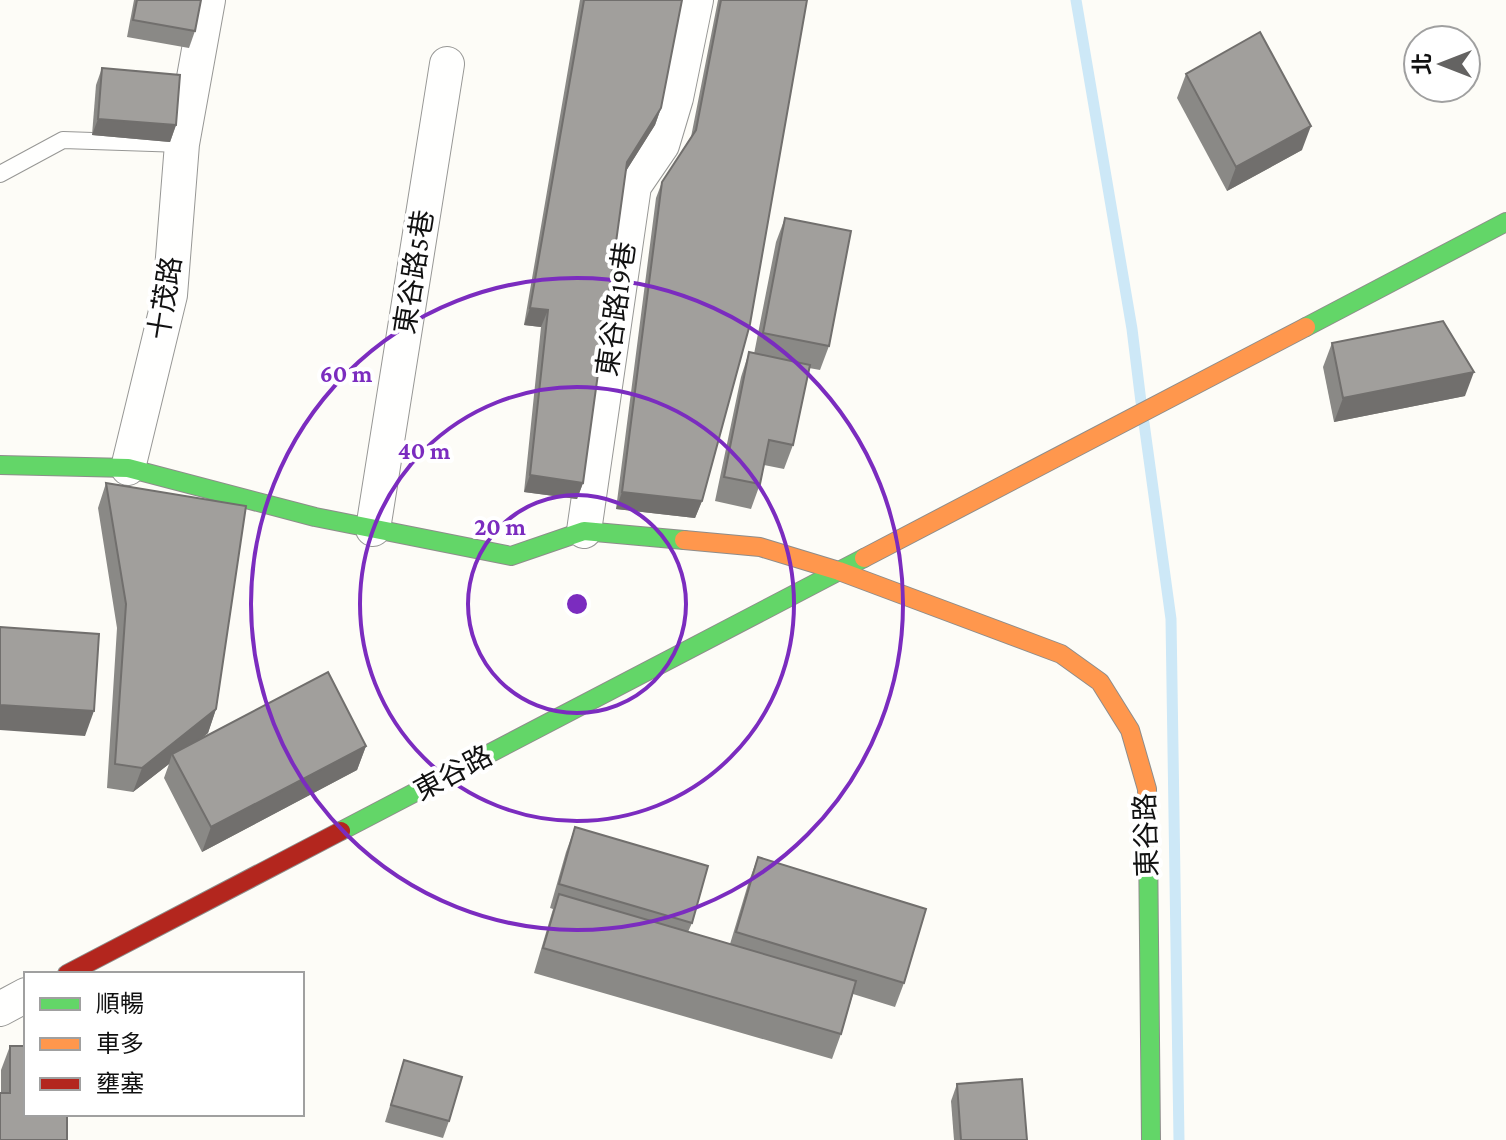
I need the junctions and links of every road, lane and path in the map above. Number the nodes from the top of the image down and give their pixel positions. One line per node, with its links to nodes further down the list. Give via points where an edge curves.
1 (208, 0): 4 (street, 十茂路)
2 (696, 0): 10 (street, 東谷路19巷, via 662,145 634,186)
3 (447, 64): 9 (street, 東谷路5巷)
4 (182, 144): 5 (lane, via 63,140); 8 (street, 十茂路, via 170,295)
5 (0, 174)
6 (1506, 222): 11 (street, 東谷路)
7 (0, 465): 8 (street)
8 (128, 468): 9 (street, 東谷路)
9 (373, 529): 10 (street, 東谷路, via 511,556)
10 (584, 531): 11 (street, 東谷路, via 760,547)
11 (839, 571): 12 (street, 東谷路); 15 (street, 東谷路, via 1061,654 1100,682 1130,730 1147,789)
12 (71, 972)
13 (24, 996): 14 (street)
14 (0, 1009)
15 (1151, 1140)

